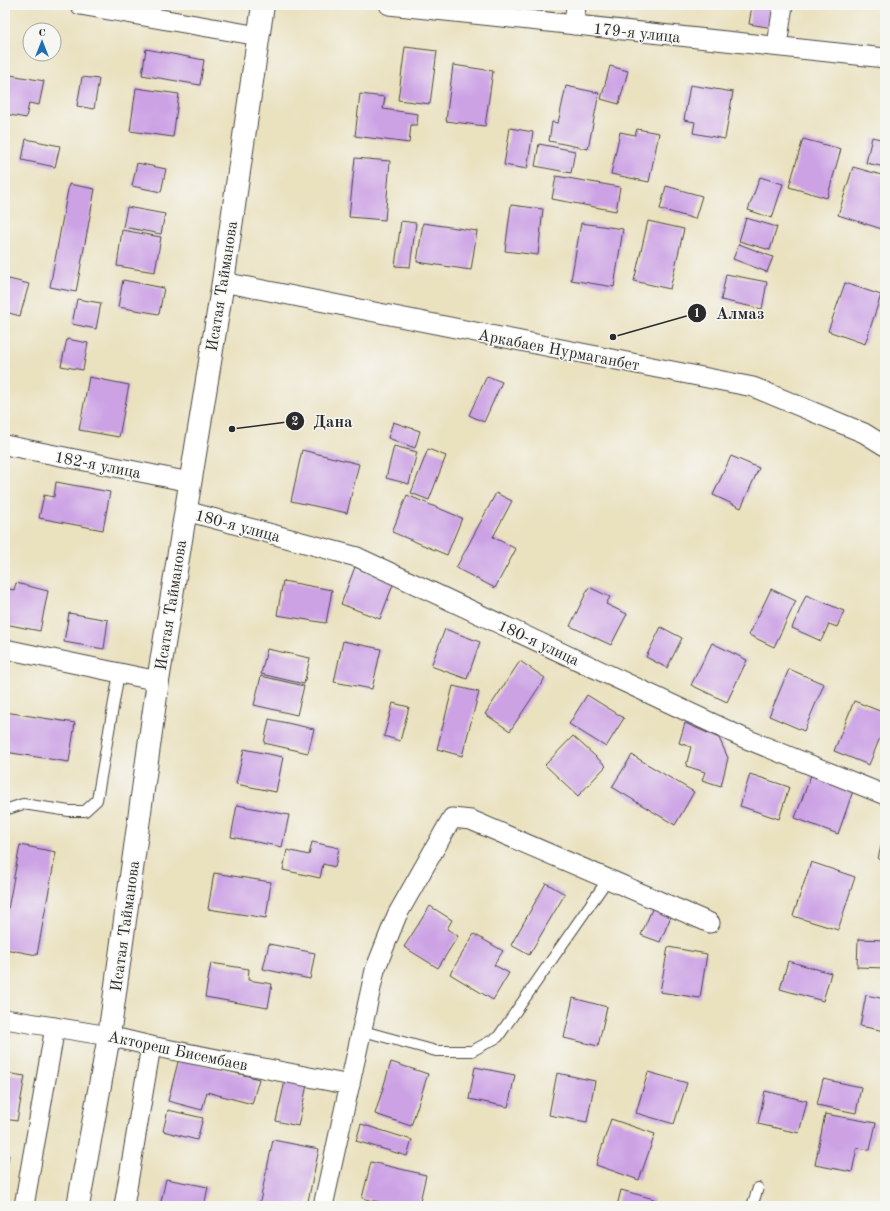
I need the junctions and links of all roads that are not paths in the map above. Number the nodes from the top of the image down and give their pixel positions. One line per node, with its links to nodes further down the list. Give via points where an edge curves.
1 (80, 5): 7 (street)
2 (264, 5): 7 (street, Исатая Тайманова)
3 (389, 5): 6 (street, 179-я улица)
4 (576, 5): 6 (street)
5 (783, 5): 8 (street)
6 (574, 25): 8 (street, 179-я улица)
7 (259, 36): 10 (street, Исатая Тайманова)
8 (777, 46): 9 (street, 179-я улица)
9 (885, 58)
10 (223, 282): 12 (street, Аркабаев Нурмаганбет, via 753,387 864,433); 13 (street, Исатая Тайманова)
11 (5, 445): 13 (street, 182-я улица)
12 (885, 446)
13 (190, 482): 14 (street, Исатая Тайманова)
14 (186, 511): 17 (street, Исатая Тайманова); 18 (street, 180-я улица, via 357,557 744,738)
15 (5, 649): 16 (street)
16 (119, 673): 17 (street); 19 (lane, via 97,800 85,811 23,804)
17 (158, 681): 25 (street, Исатая Тайманова)
18 (885, 795)
19 (5, 810)
20 (608, 879): 21 (street); 24 (lane, via 498,1036 472,1050 436,1050); 24 (street, via 471,820 452,818 397,915 375,970)
21 (710, 923)
22 (5, 1019): 23 (street, Актореш Бисембаев)
23 (55, 1027): 25 (street, Актореш Бисембаев); 29 (street)
24 (363, 1031): 27 (street)
25 (109, 1036): 26 (street, Актореш Бисембаев); 30 (street, Исатая Тайманова)
26 (151, 1046): 27 (street, Актореш Бисембаев); 31 (street)
27 (350, 1085): 32 (street)
28 (758, 1188): 33 (lane)
29 (24, 1206)
30 (78, 1206)
31 (124, 1206)
32 (323, 1206)
33 (752, 1206)

